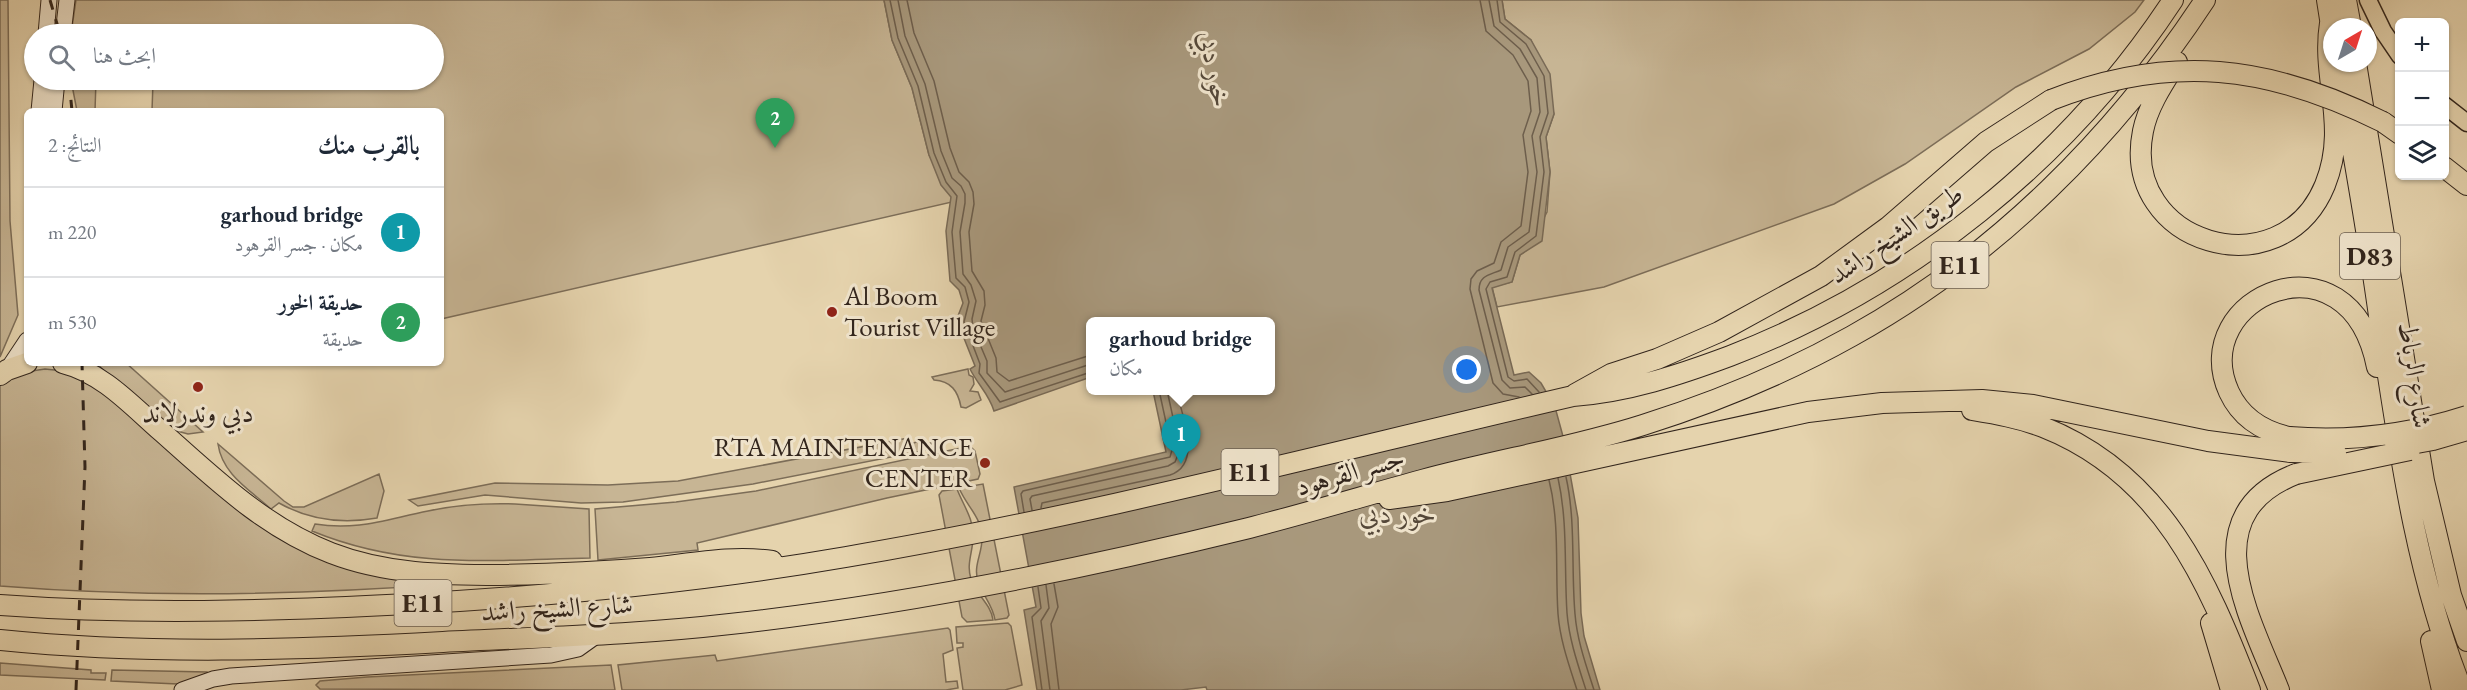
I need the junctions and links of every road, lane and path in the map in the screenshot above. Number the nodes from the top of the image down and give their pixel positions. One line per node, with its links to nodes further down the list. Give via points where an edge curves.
1 (48, 0): 10 (street)
2 (67, 0): 11 (street)
3 (2173, 0): 33 (highway, طريق الشيخ راشد / E11, via 2118,74 2059,139 2004,191 1916,260 1852,299 1782,334 1707,364 1630,389)
4 (2207, 0): 13 (highway, via 2195,33 2154,101 2143,130 2141,161 2149,190 2166,215 2189,234 2217,244 2248,245 2277,237 2301,220 2320,196 2330,169 2336,116); 40 (highway, جسر القرهود / E11, via 2102,135 2042,196 1951,272 1886,317 1745,388 1638,427)
5 (2327, 0): 8 (highway)
6 (2346, 0): 9 (highway)
7 (2368, 0): 12 (main road)
8 (2330, 18)
9 (2349, 18)
10 (47, 24)
11 (64, 24)
12 (2395, 49)
13 (2331, 72)
14 (2339, 72): 39 (highway, شارع الرباط / D83)
15 (2357, 72): 49 (highway, شارع الرباط / D83, via 2424,481 2448,585)
16 (41, 90): 19 (street)
17 (42, 90): 20 (street)
18 (56, 90): 21 (street)
19 (39, 108)
20 (44, 108)
21 (54, 108)
22 (2449, 108): 23 (main road)
23 (2467, 123)
24 (2391, 125): 33 (highway, bridge, via 2308,91 2255,76 2186,70 2128,76 2084,87 2051,100 1986,142 1888,227 1821,276 1719,332 1658,359 1597,379)
25 (2449, 156): 26 (highway)
26 (2467, 167)
27 (2449, 170): 28 (highway)
28 (2467, 185)
29 (24, 344): 32 (street)
30 (24, 364): 32 (highway)
31 (91, 369): 44 (highway, via 252,510 299,539 357,562 469,575 585,574 744,558)
32 (3, 372)
33 (1573, 396): 42 (highway, جسر القرهود / E11)
34 (1931, 402): 38 (highway, via 1982,400 2033,405 2208,441); 40 (highway, via 1833,408 1447,491 1389,499); 43 (highway, via 2011,417 2080,445 2148,498)
35 (2467, 416): 38 (highway, bridge, via 2362,439)
36 (2467, 430): 37 (highway, bridge)
37 (2433, 440): 38 (highway, bridge, via 2362,451); 53 (highway, bridge, via 2398,453 2296,474 2263,490 2251,504 2242,519 2234,555 2245,604)
38 (2290, 444): 39 (highway, via 2238,408 2227,387 2223,353 2234,323 2256,300 2286,288 2307,288 2337,299 2365,332)
39 (2399, 449): 41 (highway, شارع الرباط / D83)
40 (1359, 498): 45 (highway, جسر القرهود / E11, via 1148,552)
41 (2411, 523): 54 (highway, via 2415,577); 55 (highway, شارع الرباط / D83, via 2430,598)
42 (926, 543): 44 (highway, شارع الشيخ راشد / E11)
43 (2185, 549): 51 (highway); 52 (highway, via 2218,611)
44 (792, 565): 46 (highway, شارع الشيخ راشد / E11, via 639,586 346,607 173,611)
45 (935, 594): 47 (highway, شارع الشيخ راشد / E11, via 727,625)
46 (0, 605)
47 (600, 633): 48 (highway, شارع الشيخ راشد / E11, via 307,649 124,648); 50 (street, via 578,649 551,655 231,676)
48 (1, 641)
49 (2467, 641)
50 (182, 690)
51 (2230, 690)
52 (2250, 690)
53 (2278, 690)
54 (2442, 690)
55 (2462, 690)

